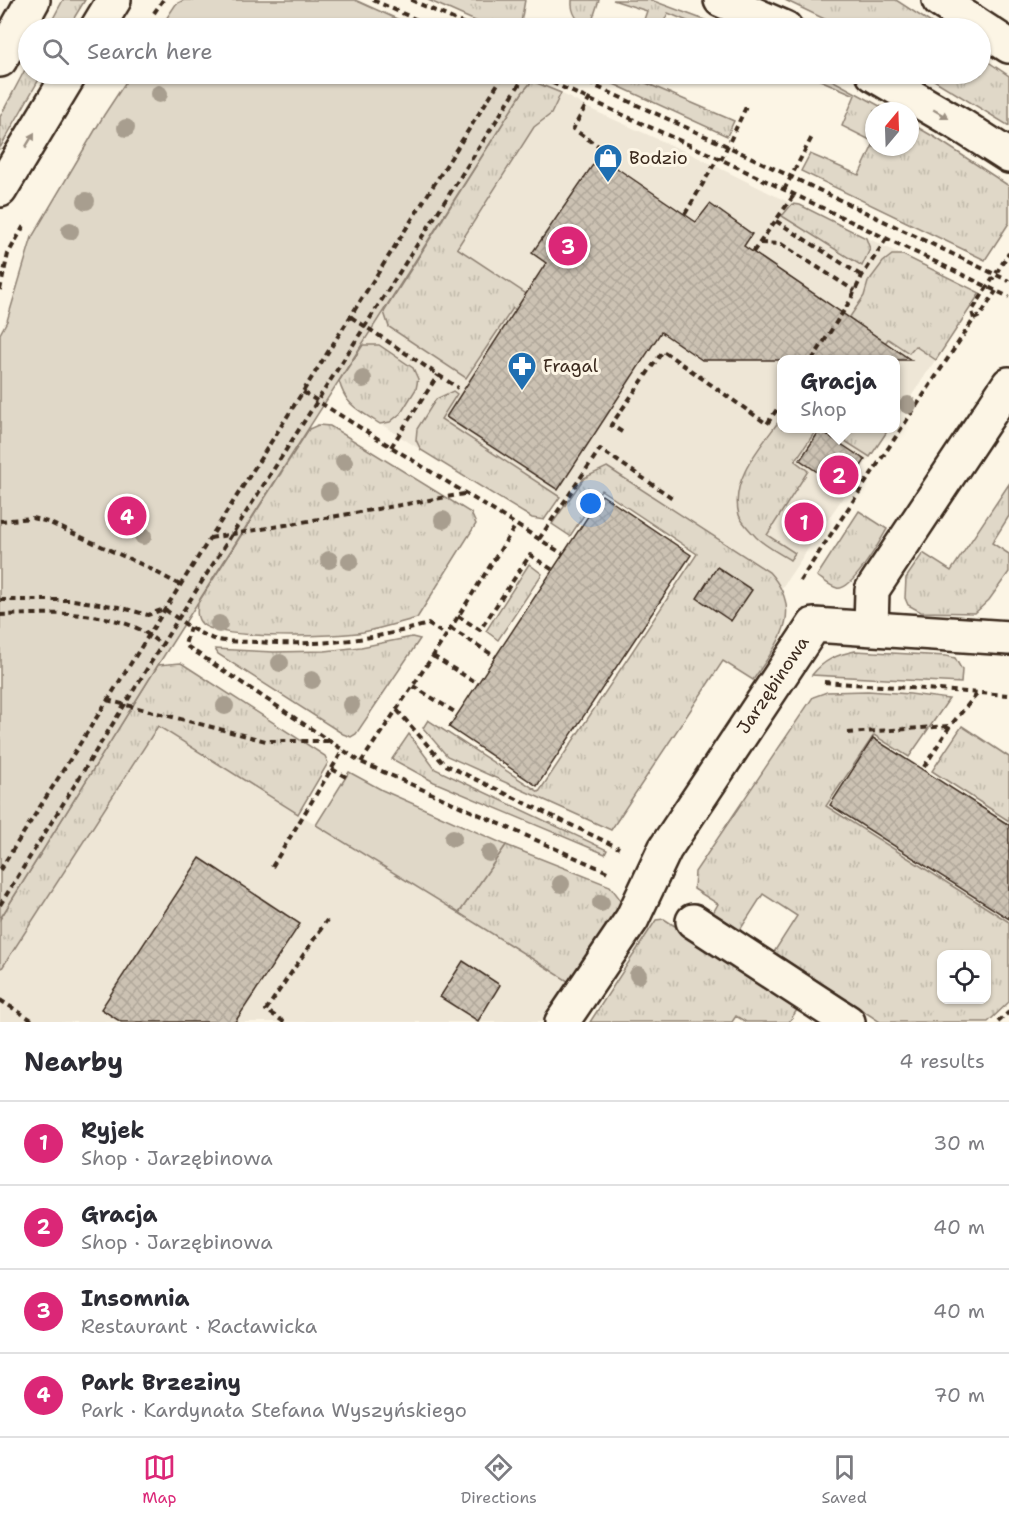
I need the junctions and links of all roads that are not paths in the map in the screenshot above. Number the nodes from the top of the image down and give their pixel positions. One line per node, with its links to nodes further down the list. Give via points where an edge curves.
1 (33, 0): 5 (street)
2 (114, 0): 6 (street)
3 (721, 0): 7 (street)
4 (939, 0): 8 (street)
5 (23, 18)
6 (103, 18)
7 (762, 18)
8 (966, 18)
9 (18, 27): 12 (street)
10 (991, 34): 11 (street)
11 (1009, 46)
12 (0, 60)
13 (64, 84): 16 (street, one-way to 13)
14 (890, 84): 15 (street, one-way to 15)
15 (1009, 156)
16 (0, 190)
17 (1009, 384): 18 (street, via 872,590)
18 (871, 628): 19 (street, Jarzębinowa); 21 (street, Jarzębinowa, via 814,625 665,849 632,919)
19 (1009, 638)
20 (693, 921): 22 (street)
21 (562, 1022)
22 (848, 1022)

